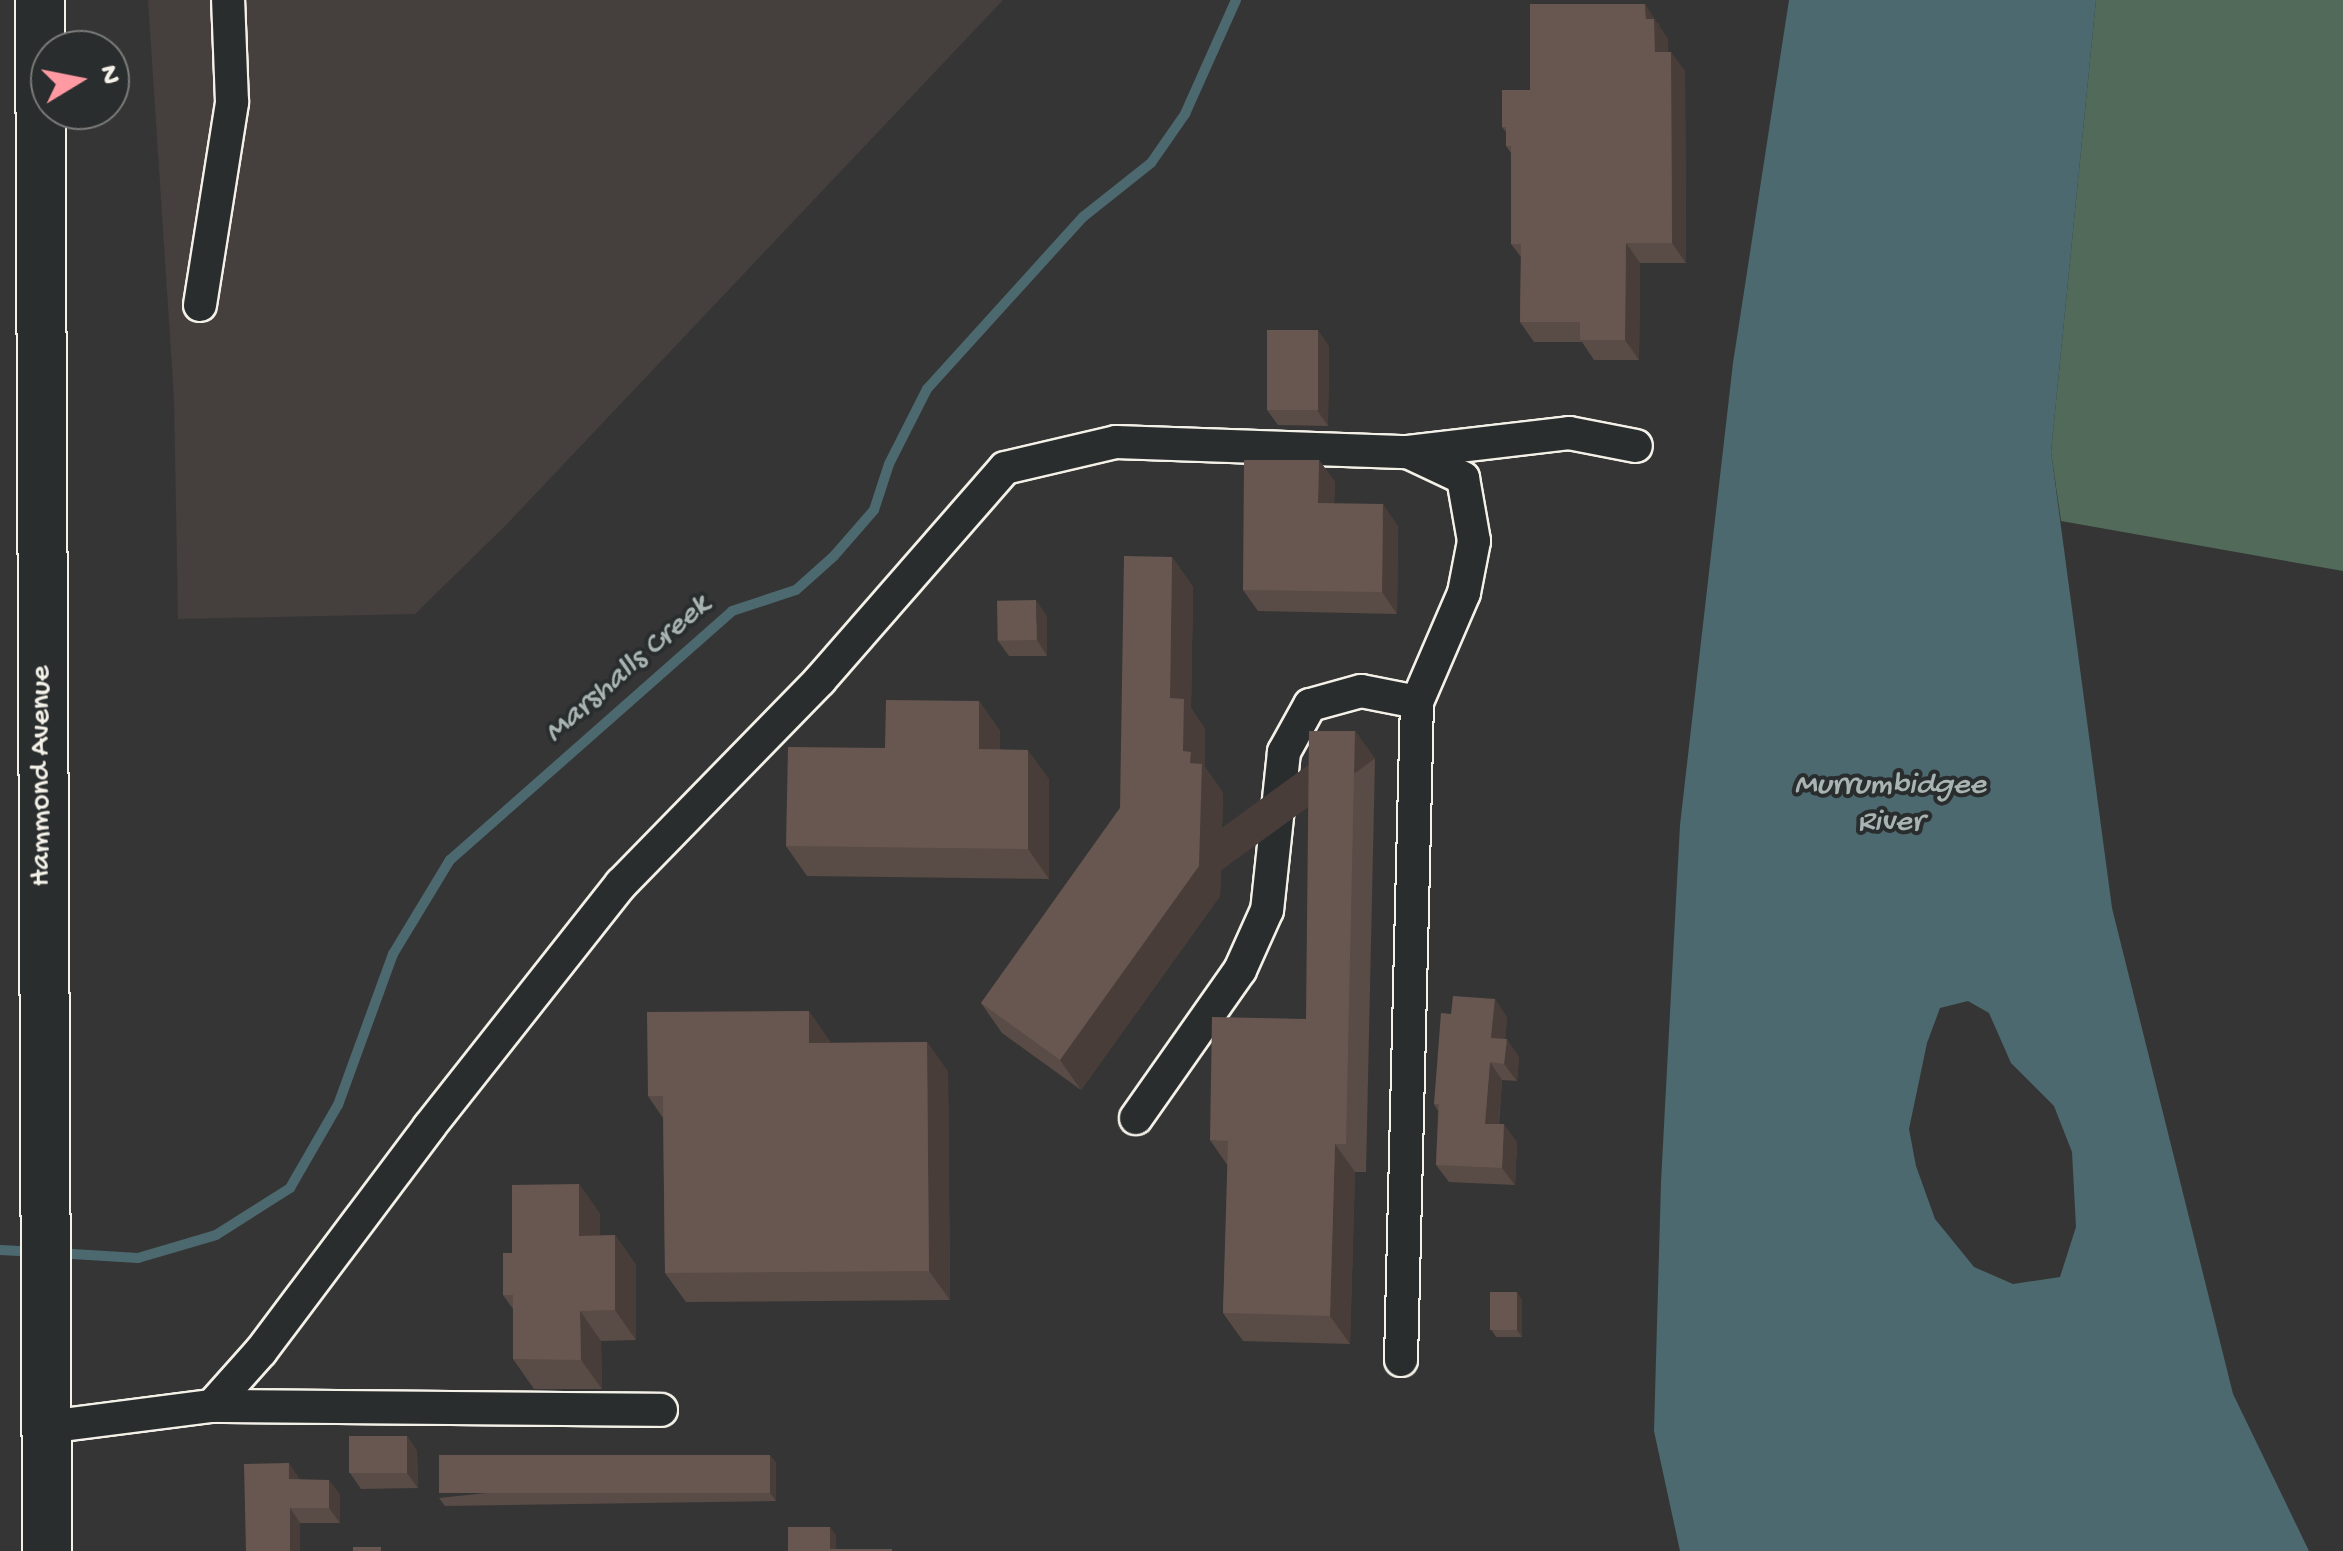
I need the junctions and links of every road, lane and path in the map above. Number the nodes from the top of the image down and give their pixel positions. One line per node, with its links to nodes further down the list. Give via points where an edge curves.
1 (40, 0): 11 (highway, Hammond Avenue)
2 (228, 0): 3 (lane, via 232,102)
3 (200, 305)
4 (1636, 446): 5 (lane, via 1569,432)
5 (1408, 452): 6 (lane, via 1463,478 1474,541 1464,593); 9 (lane, via 1116,442 1005,468 820,680 620,884)
6 (1417, 702): 7 (lane, via 1361,690 1310,705 1284,752 1268,910 1240,970); 8 (lane)
7 (1136, 1118)
8 (1400, 1360)
9 (212, 1406): 10 (lane); 11 (lane)
10 (661, 1410)
11 (46, 1427): 12 (highway, Hammond Avenue)
12 (47, 1551)

